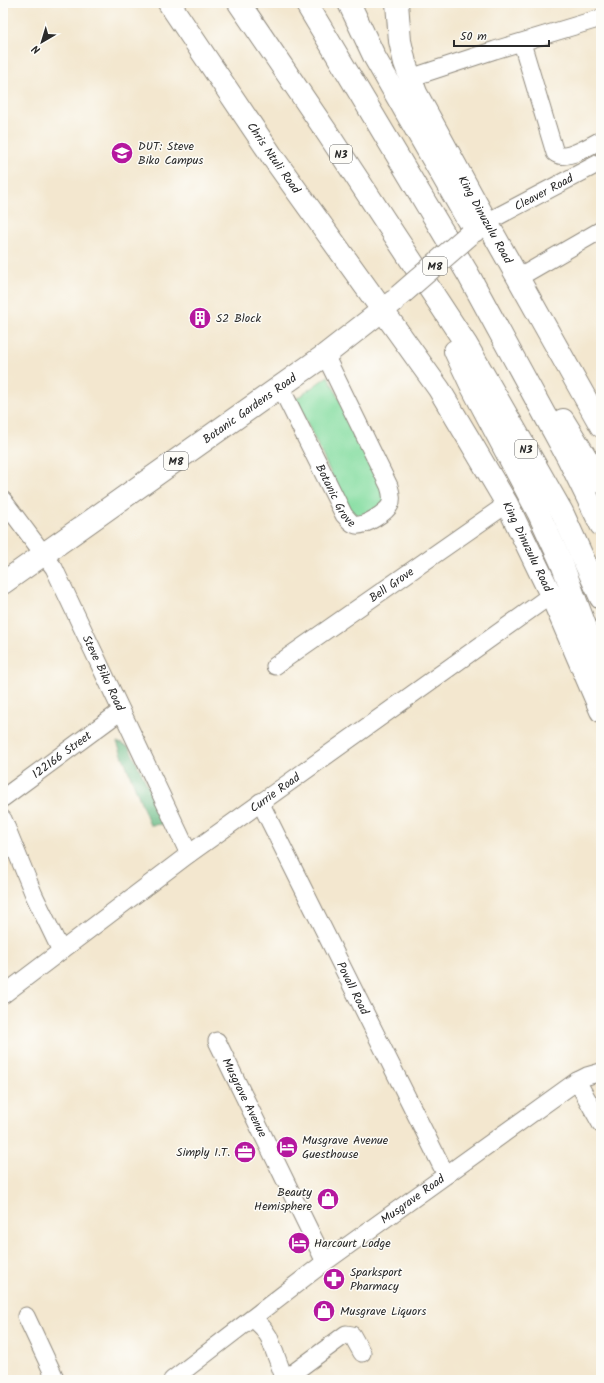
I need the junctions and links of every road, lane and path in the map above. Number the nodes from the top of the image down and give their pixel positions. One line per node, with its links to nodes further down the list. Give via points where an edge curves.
1 (168, 3): 16 (main road, Chris Ntuli Road, via 274,159)
2 (239, 3): 15 (main road, N3)
3 (306, 3): 13 (main road)
4 (349, 3): 11 (main road, King Dinuzulu Road, via 375,58)
5 (397, 3): 8 (main road, King Dinuzulu Road, via 400,41)
6 (601, 18): 7 (street)
7 (522, 42): 8 (street); 9 (street, via 555,153 567,156)
8 (410, 78): 11 (main road, King Dinuzulu Road)
9 (601, 140)
10 (601, 162): 11 (street, Cleaver Road / M8)
11 (477, 229): 14 (main road, King Dinuzulu Road); 16 (main road, Botanic Gardens Road / M8, bridge)
12 (601, 230): 14 (street)
13 (468, 274): 20 (main road, via 496,305); 23 (main road, via 567,456)
14 (518, 278): 19 (main road, King Dinuzulu Road)
15 (442, 306): 27 (main road, N3, via 562,512); 29 (main road, via 459,359 562,564)
16 (383, 311): 17 (main road, Botanic Gardens Road / M8); 22 (main road, King Dinuzulu Road, via 439,389)
17 (325, 355): 18 (main road, Botanic Gardens Road / M8); 18 (street, Botanic Grove, via 392,496 388,508 368,523 356,525 344,515)
18 (280, 386): 24 (main road, Botanic Gardens Road / M8)
19 (601, 426)
20 (601, 482)
21 (3, 500): 24 (street, Steve Biko Road)
22 (507, 504): 26 (main road, King Dinuzulu Road); 28 (street, Bell Grove)
23 (601, 525)
24 (44, 554): 25 (main road, Botanic Gardens Road / M8); 31 (street, Steve Biko Road, via 54,568)
25 (3, 584)
26 (551, 595): 30 (main road, King Dinuzulu Road); 33 (street, Currie Road)
27 (601, 598)
28 (275, 666)
29 (601, 668)
30 (601, 711)
31 (121, 712): 32 (street, 122166 Street); 35 (street, Steve Biko Road)
32 (3, 798)
33 (260, 802): 35 (street, Currie Road); 42 (street, Povall Road)
34 (3, 819): 36 (street, via 34,895)
35 (189, 854): 36 (street, Currie Road)
36 (61, 951): 37 (street, Currie Road)
37 (3, 995)
38 (217, 1041): 43 (street, Musgrave Avenue)
39 (601, 1072): 40 (street, Musgrave Road)
40 (577, 1081): 41 (street); 42 (street, Musgrave Road)
41 (601, 1124)
42 (446, 1174): 43 (street, Musgrave Road)
43 (325, 1262): 45 (street, Musgrave Road)
44 (26, 1316): 48 (street)
45 (253, 1318): 47 (street, via 269,1337); 49 (street, Musgrave Road)
46 (362, 1353): 47 (street, via 352,1335 346,1334)
47 (285, 1379)
48 (56, 1380)
49 (172, 1380)

